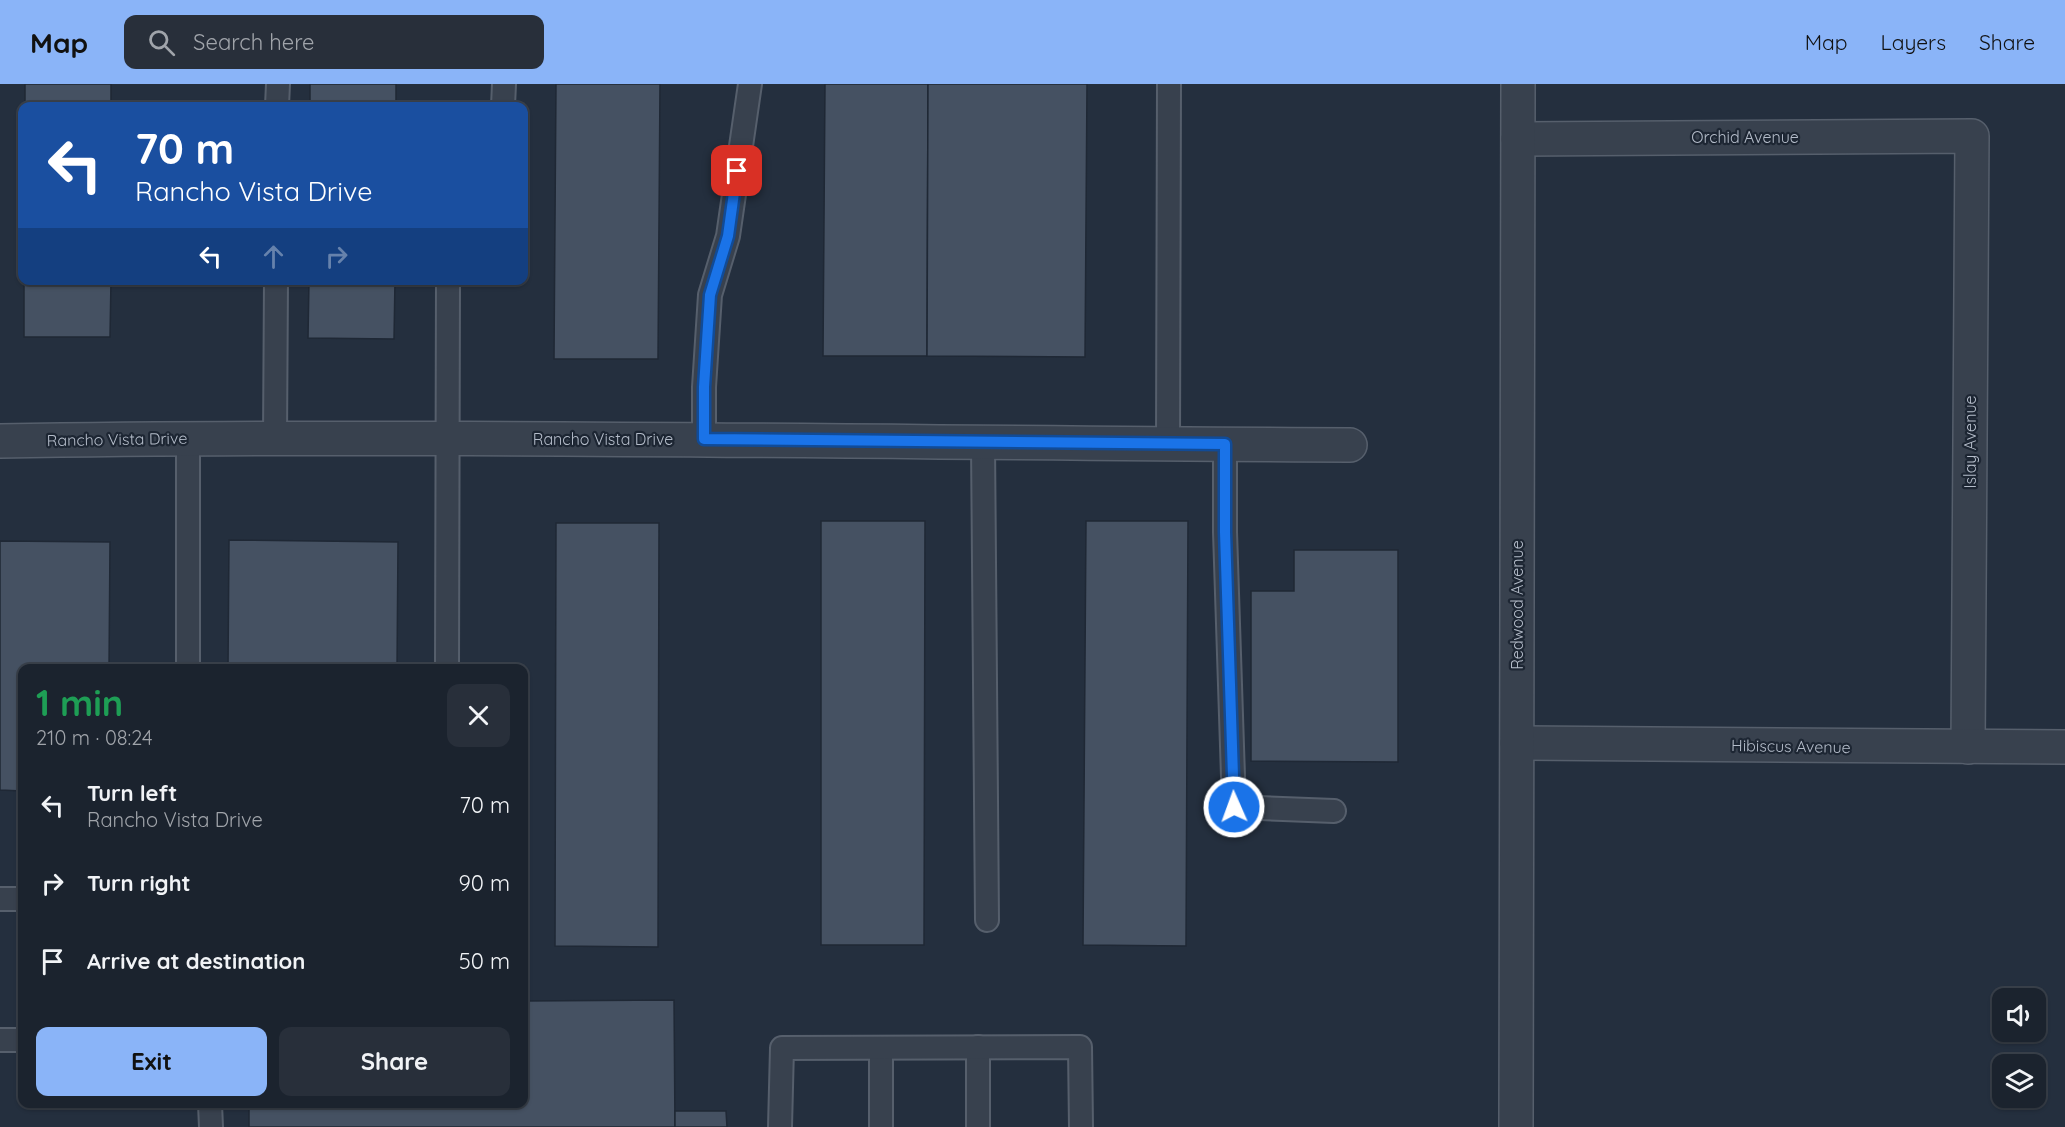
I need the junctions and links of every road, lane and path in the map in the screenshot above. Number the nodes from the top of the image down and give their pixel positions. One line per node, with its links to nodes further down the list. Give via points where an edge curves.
1 (278, 84): 6 (lane)
2 (504, 84): 7 (lane)
3 (750, 84): 14 (lane, via 728,236 710,295)
4 (1169, 84): 18 (lane)
5 (1518, 84): 9 (street, Redwood Avenue)
6 (278, 102)
7 (504, 102)
8 (1972, 136): 9 (street, Orchid Avenue); 24 (street, Islay Avenue)
9 (1518, 139): 23 (street, Redwood Avenue)
10 (276, 285): 13 (lane)
11 (447, 285): 15 (lane)
12 (188, 438): 13 (street, Rancho Vista Drive); 16 (street, Rancho Vista Drive); 21 (lane)
13 (275, 439): 15 (street, Rancho Vista Drive)
14 (704, 439): 15 (street, Rancho Vista Drive); 17 (street, Rancho Vista Drive)
15 (447, 440): 22 (lane)
16 (0, 441)
17 (983, 443): 18 (street, Rancho Vista Drive); 29 (lane)
18 (1168, 444): 19 (street, Rancho Vista Drive)
19 (1225, 444): 20 (street, Rancho Vista Drive); 26 (lane, via 1234,807)
20 (1350, 445)
21 (188, 664)
22 (447, 664)
23 (1517, 743): 24 (street, Hibiscus Avenue); 40 (street, Redwood Avenue)
24 (1968, 747): 25 (street, Hibiscus Avenue)
25 (2065, 747)
26 (1334, 811)
27 (0, 899): 28 (lane)
28 (18, 899)
29 (987, 920)
30 (0, 1040): 31 (lane)
31 (18, 1040)
32 (978, 1047): 33 (lane); 38 (lane); 39 (lane, via 1080,1047)
33 (881, 1048): 36 (lane, via 782,1048); 37 (lane)
34 (210, 1108): 35 (lane)
35 (211, 1127)
36 (780, 1127)
37 (881, 1127)
38 (978, 1127)
39 (1081, 1127)
40 (1516, 1127)

